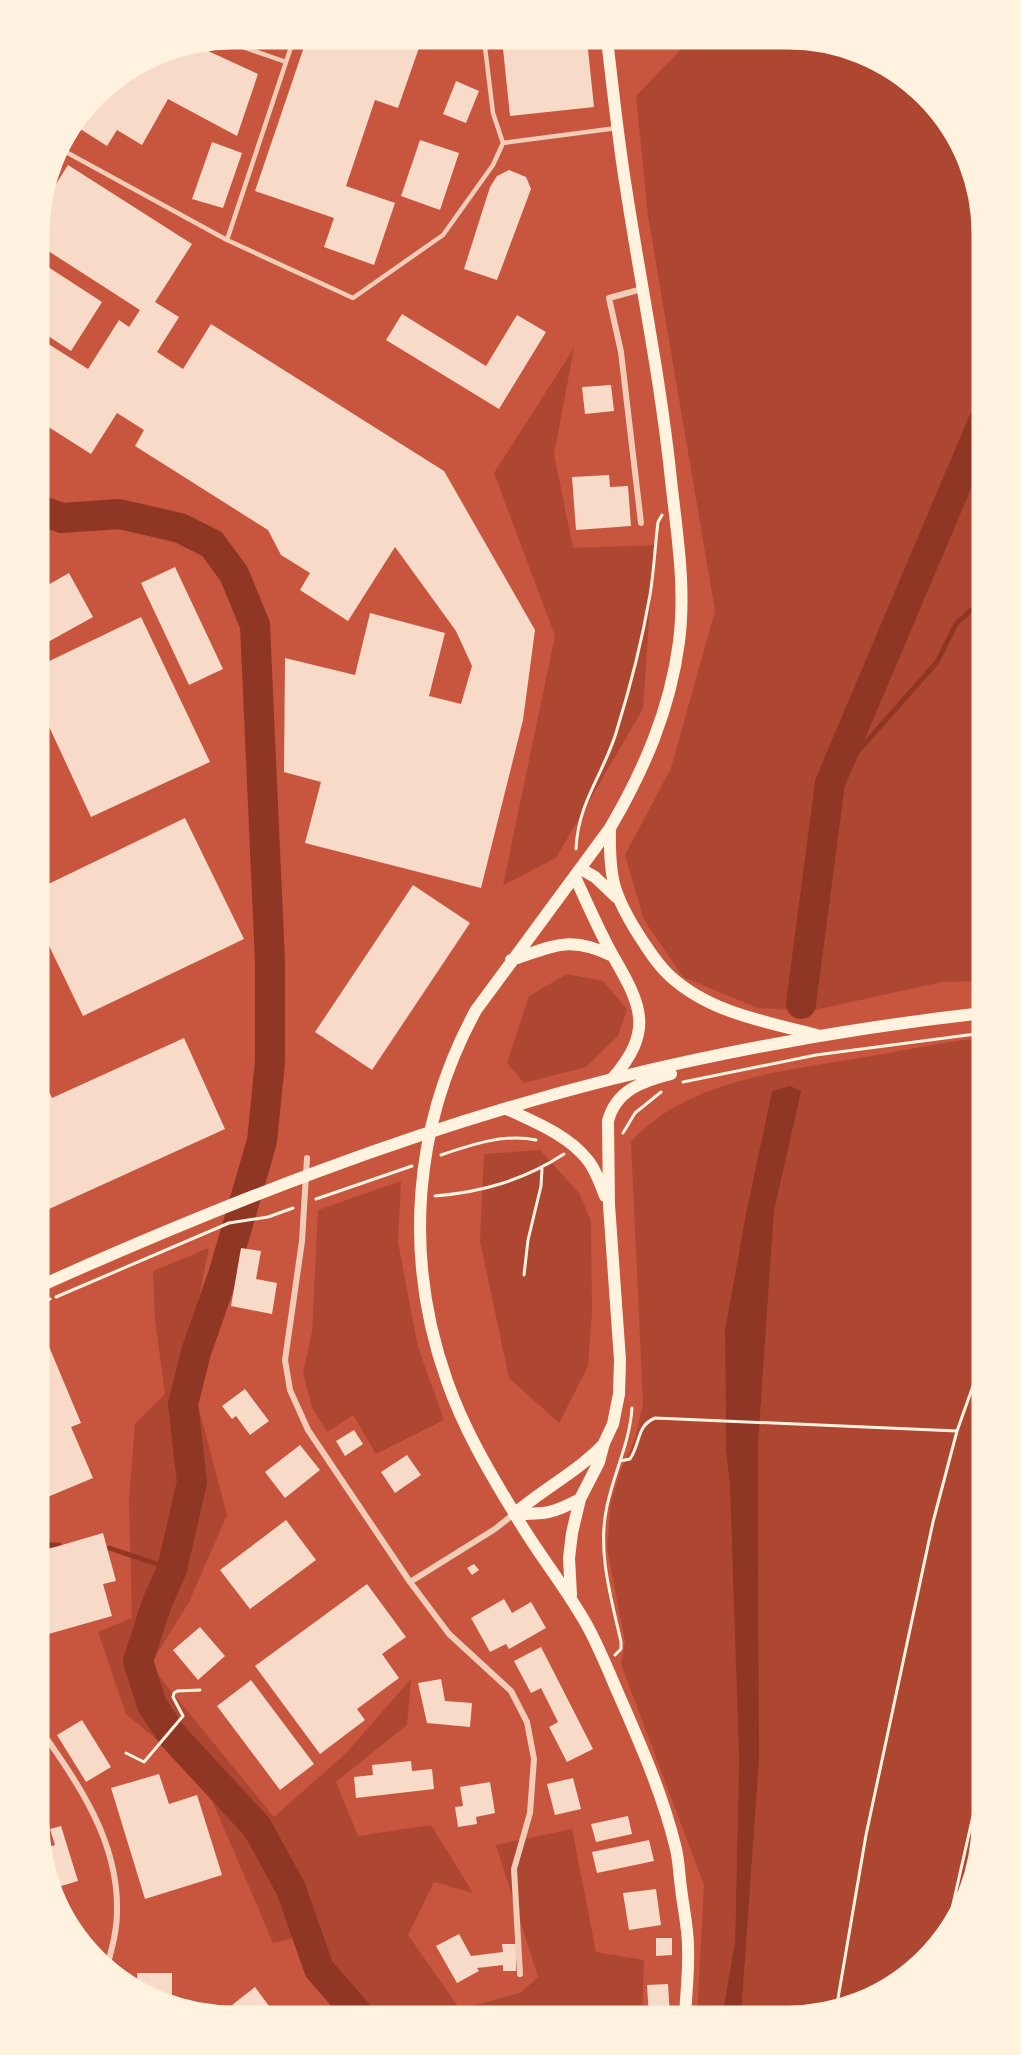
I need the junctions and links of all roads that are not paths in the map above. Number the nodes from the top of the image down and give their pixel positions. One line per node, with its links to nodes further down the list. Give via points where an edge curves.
1 (248, 48): 5 (lane)
2 (291, 48): 5 (lane)
3 (485, 48): 7 (lane, via 493,113)
4 (608, 48): 6 (main road)
5 (286, 62): 9 (lane)
6 (617, 128): 7 (lane); 10 (main road)
7 (503, 143): 9 (lane, via 493,165 443,235 353,298)
8 (66, 152): 9 (lane)
9 (226, 240)
10 (642, 289): 11 (street, via 609,298 621,352); 12 (main road, via 664,414 683,598 672,687 660,727 629,797)
11 (641, 523)
12 (610, 828): 13 (main road); 14 (main road, via 609,865)
13 (578, 873): 14 (main road, via 609,889); 15 (main road); 16 (main road)
14 (617, 898): 18 (main road, via 653,957 691,992 748,1017)
15 (613, 956): 16 (main road, via 596,948 565,943); 20 (main road, via 637,1004 639,1030 633,1051)
16 (511, 960): 27 (main road, via 459,1041 433,1115 420,1197 423,1283 432,1336 469,1433)
17 (973, 1015): 18 (main road)
18 (821, 1036): 19 (main road)
19 (737, 1051): 20 (main road); 23 (main road, via 715,1065 659,1077 619,1097 608,1121)
20 (612, 1079): 21 (main road)
21 (501, 1110): 23 (main road, via 564,1138 587,1158); 24 (main road, via 262,1192)
22 (307, 1158): 28 (street, via 302,1241 285,1360 290,1390 308,1430)
23 (609, 1205): 25 (main road, via 620,1360 619,1394 613,1424)
24 (48, 1282)
25 (604, 1443): 26 (main road); 27 (main road, via 586,1462)
26 (580, 1499): 27 (main road, via 544,1514); 29 (main road, via 569,1558)
27 (514, 1514): 28 (street); 29 (main road)
28 (410, 1582): 32 (street, via 448,1634 511,1691 527,1722 534,1760 530,1813 514,1869)
29 (572, 1600): 33 (main road, via 645,1754 676,1847 688,1947)
30 (48, 1741): 31 (street, via 85,1796 103,1832 112,1862 117,1914)
31 (109, 1959)
32 (520, 1974)
33 (685, 2007)

